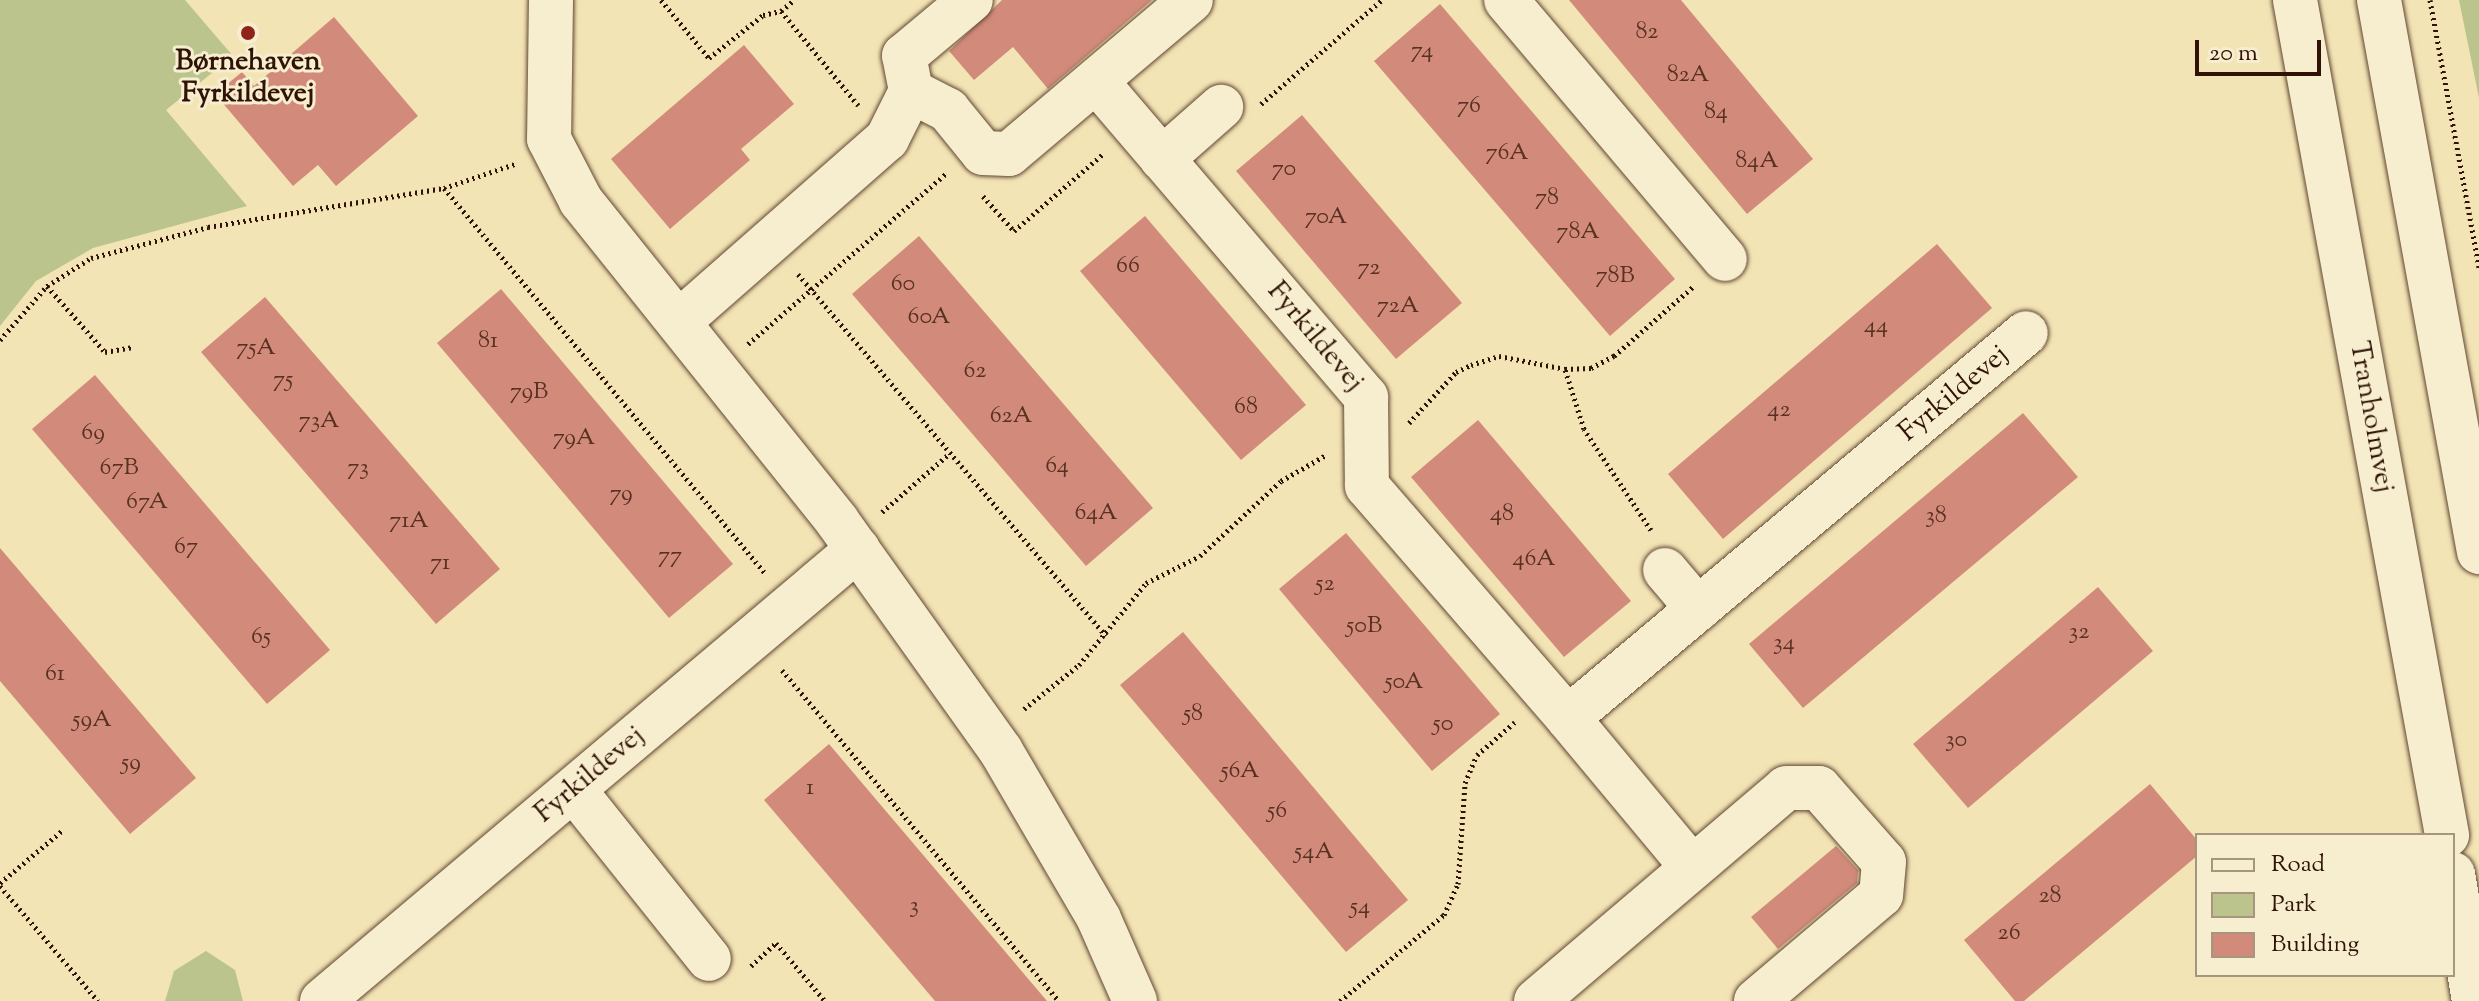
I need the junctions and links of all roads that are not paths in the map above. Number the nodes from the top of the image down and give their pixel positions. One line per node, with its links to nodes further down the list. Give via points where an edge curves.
1 (551, 0): 12 (street, via 549,139 581,201)
2 (971, 0): 8 (street, via 904,56)
3 (1191, 0): 7 (street)
4 (1506, 0): 11 (street)
5 (2295, 0): 20 (street, Tranholmvej)
6 (2379, 0): 15 (street)
7 (1096, 81): 8 (street, via 1009,154 983,153 948,110); 10 (street, Fyrkildevej)
8 (911, 91): 12 (street, via 887,139)
9 (1235, 111): 10 (street)
10 (1162, 159): 18 (street, Fyrkildevej, via 1366,397 1367,486)
11 (1725, 259)
12 (682, 319): 14 (street)
13 (2026, 333): 17 (street, Fyrkildevej)
14 (854, 544): 19 (street, Fyrkildevej, via 791,605); 25 (street, via 990,736 1099,919)
15 (2479, 552)
16 (1665, 570): 17 (street)
17 (1698, 609): 18 (street, Fyrkildevej)
18 (1558, 706): 21 (street, Fyrkildevej)
19 (574, 790): 23 (street); 24 (street, Fyrkildevej)
20 (2447, 833)
21 (1692, 867): 26 (street); 27 (street, via 1786,788 1819,788 1884,862 1881,895)
22 (2455, 886): 28 (street)
23 (709, 959)
24 (322, 1001)
25 (1135, 1001)
26 (1536, 1001)
27 (1756, 1001)
28 (2474, 1001)

